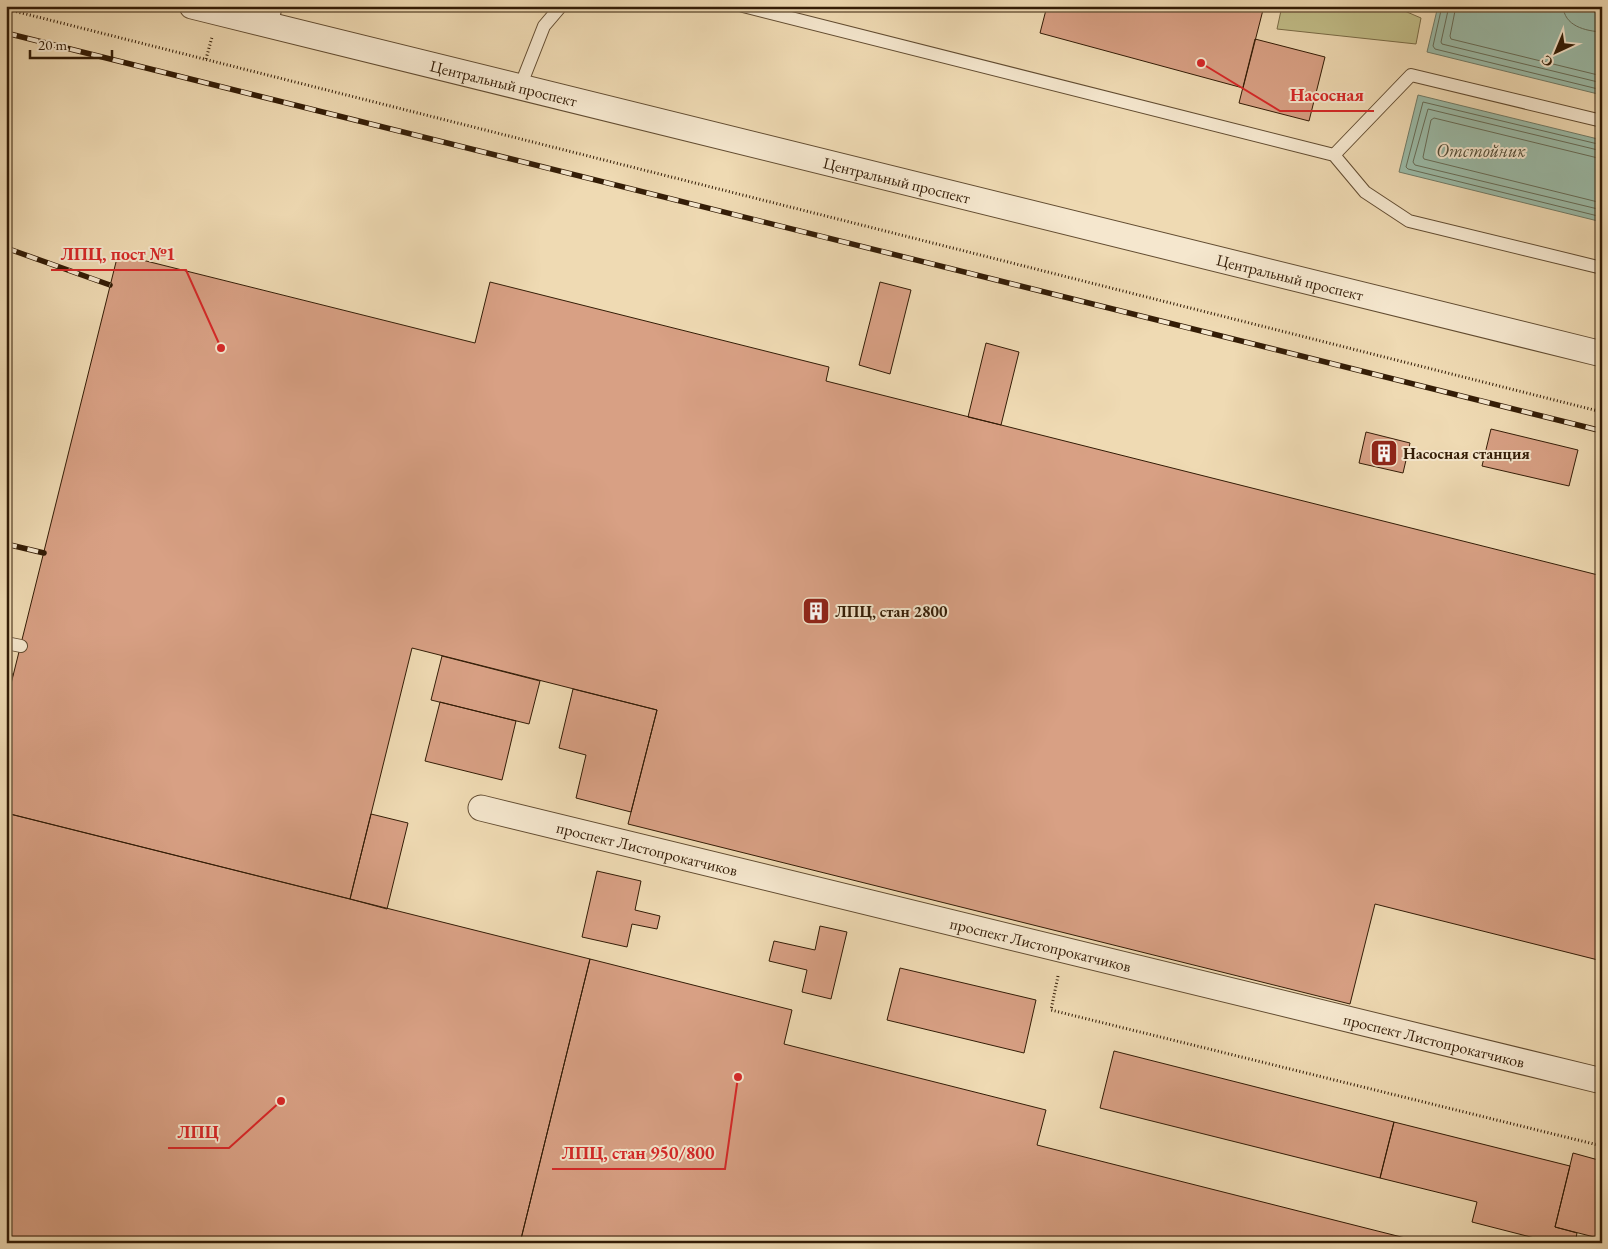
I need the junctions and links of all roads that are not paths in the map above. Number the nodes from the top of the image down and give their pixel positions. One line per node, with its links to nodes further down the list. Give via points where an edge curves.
1 (192, 6): 4 (street, Центральный проспект)
2 (561, 6): 5 (lane, via 544,26)
3 (743, 6): 7 (lane)
4 (273, 16): 5 (street, Центральный проспект)
5 (520, 87): 9 (street, Центральный проспект)
6 (1602, 121): 7 (lane, via 1411,75)
7 (1334, 155): 8 (lane, via 1366,192 1409,221)
8 (1602, 268)
9 (1602, 354)
10 (6, 643): 11 (lane)
11 (21, 646)
12 (481, 808): 13 (street, проспект Листопрокатчиков)
13 (1602, 1081)

